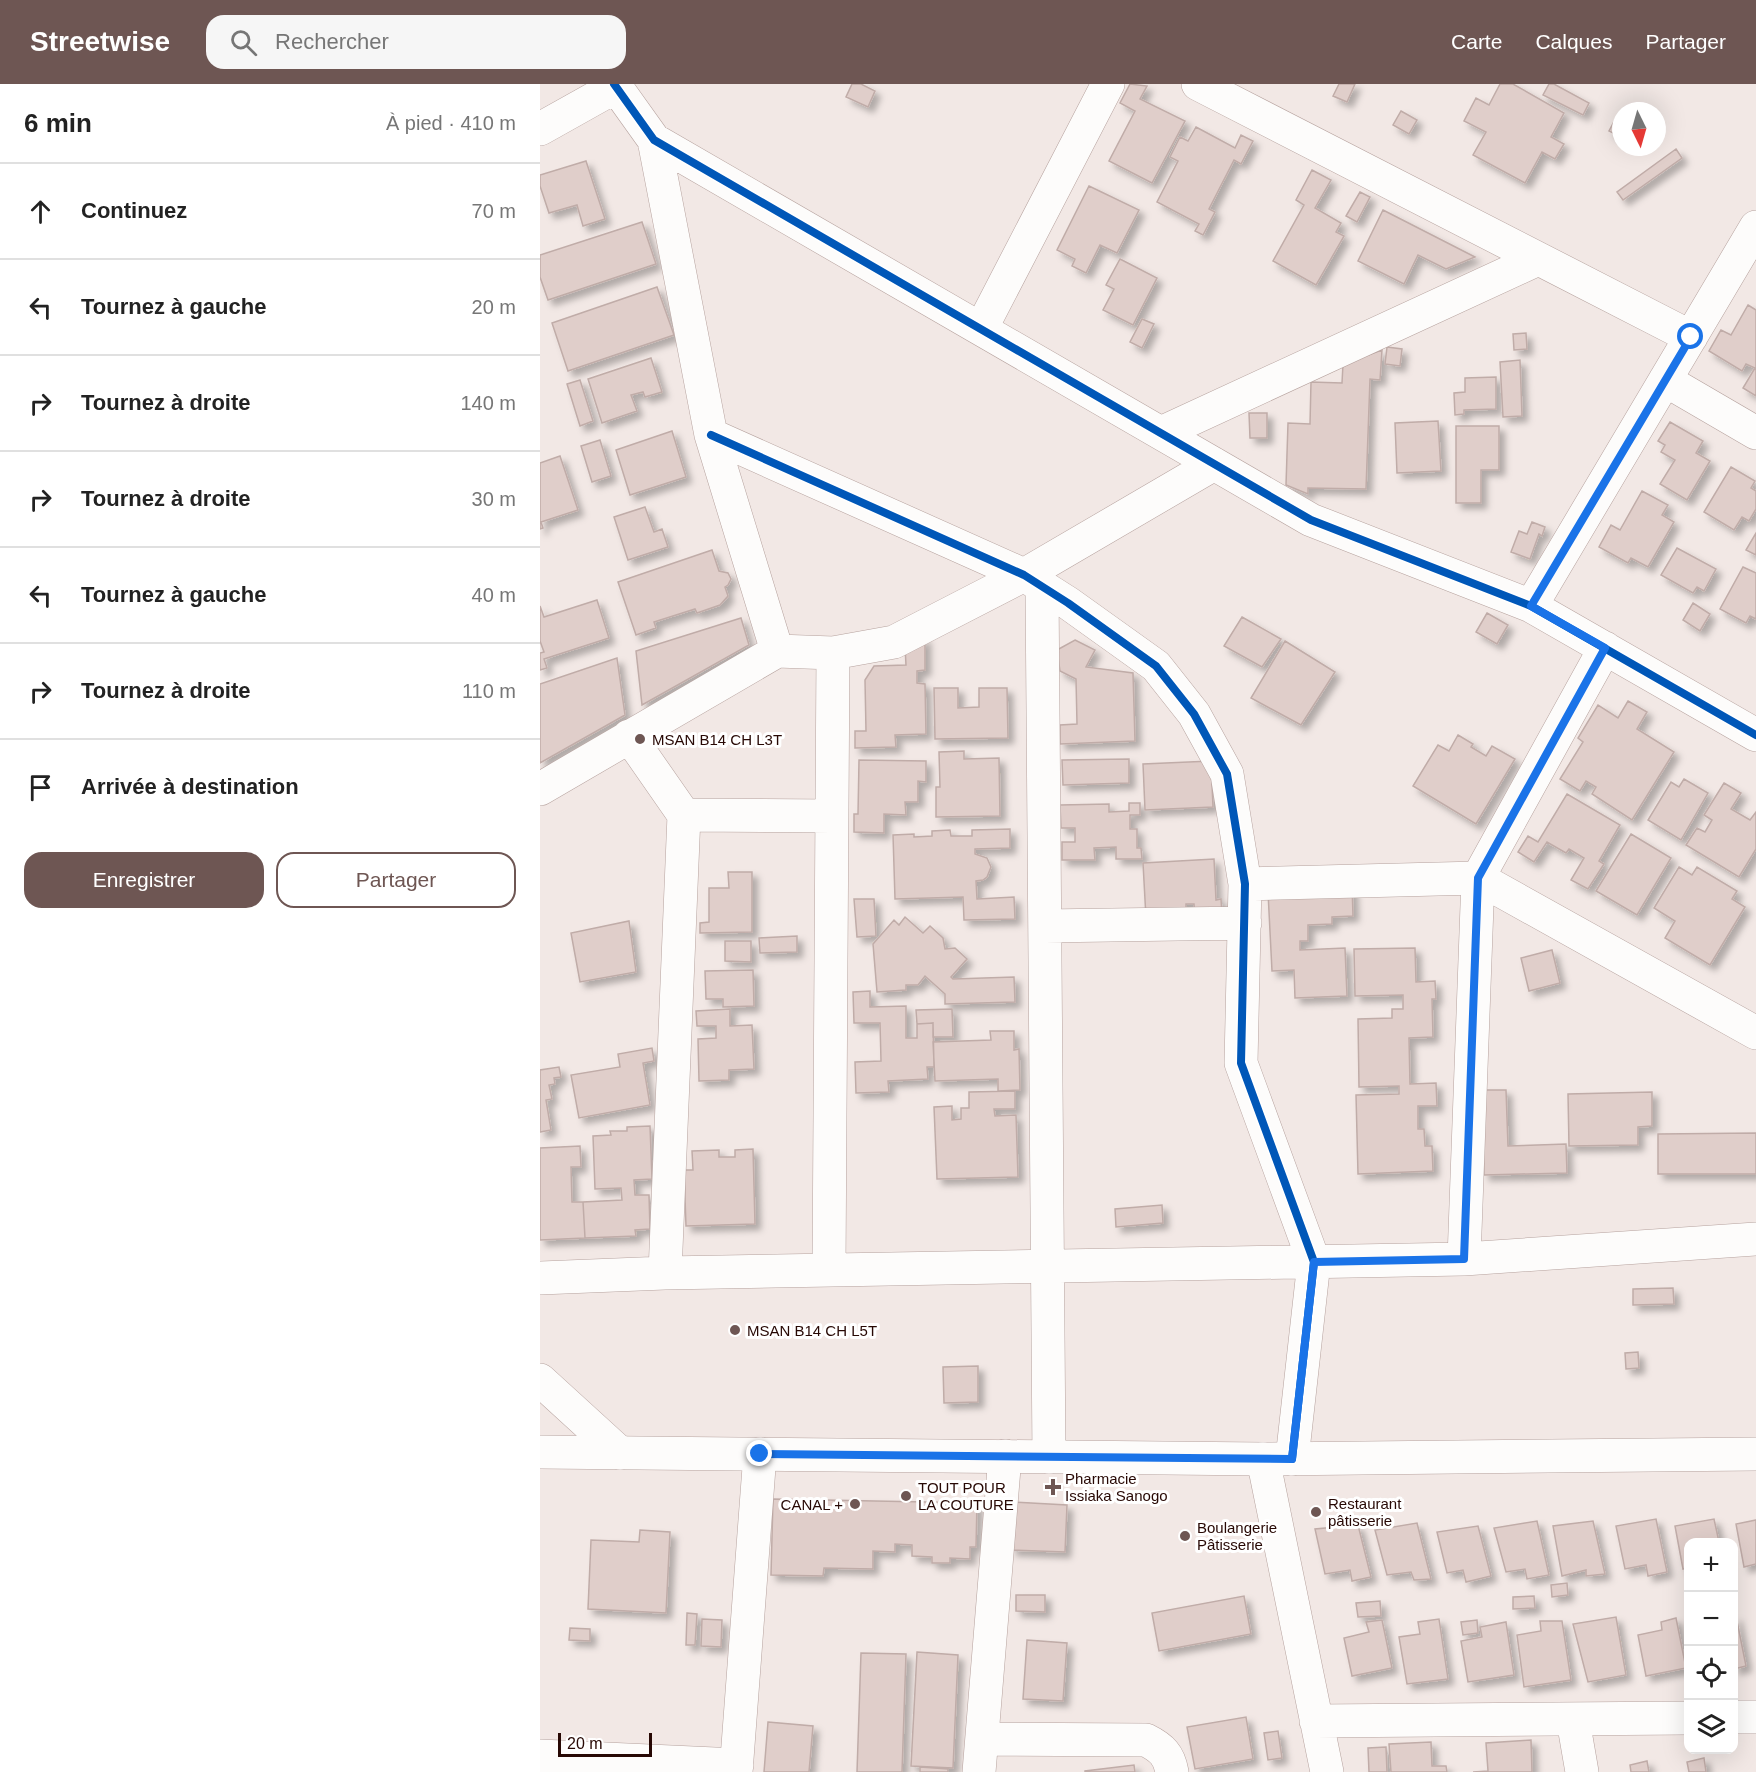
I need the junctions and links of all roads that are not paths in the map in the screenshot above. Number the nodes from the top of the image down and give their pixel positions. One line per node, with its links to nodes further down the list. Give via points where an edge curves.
1 (1108, 84): 8 (street)
2 (1198, 84): 7 (street)
3 (614, 85): 4 (street); 5 (street)
4 (540, 129)
5 (654, 140): 8 (street); 13 (street)
6 (1756, 227): 9 (street)
7 (1538, 259): 9 (street); 11 (street)
8 (981, 328): 11 (street)
9 (1691, 337): 10 (street)
10 (1665, 380): 12 (street); 16 (street)
11 (1161, 433): 14 (street)
12 (1756, 433)
13 (711, 435): 15 (street); 18 (street)
14 (1214, 464): 15 (street); 16 (street, via 1311,520)
15 (1033, 581): 19 (street, via 894,642); 26 (street, via 1156,666 1194,714 1227,774); 28 (street)
16 (1531, 606): 17 (street)
17 (1605, 648): 20 (street); 25 (street)
18 (777, 651): 19 (street); 21 (street)
19 (833, 653): 24 (street)
20 (1756, 735)
21 (629, 736): 22 (street); 23 (street)
22 (540, 789)
23 (684, 815): 24 (street); 35 (street)
24 (832, 816): 34 (street)
25 (1478, 878): 26 (street); 29 (street); 31 (street)
26 (1245, 884): 27 (street)
27 (1245, 923): 28 (street); 32 (street, via 1241,1063)
28 (1045, 926): 33 (street)
29 (1756, 1033)
30 (1756, 1239): 31 (street)
31 (1464, 1259): 32 (street)
32 (1314, 1262): 33 (street); 44 (street)
33 (1048, 1266): 34 (street); 43 (street)
34 (829, 1270): 35 (street)
35 (665, 1273): 36 (street)
36 (540, 1278)
37 (540, 1380): 39 (street)
38 (540, 1452): 39 (street)
39 (620, 1453): 40 (street)
40 (760, 1454): 42 (street); 52 (street)
41 (1756, 1454): 44 (street)
42 (1005, 1456): 43 (street); 50 (street)
43 (1049, 1457): 44 (street)
44 (1278, 1459): 49 (street)
45 (1738, 1717): 46 (street)
46 (1756, 1717)
47 (1684, 1718): 48 (street)
48 (1573, 1720): 49 (street); 56 (street)
49 (1316, 1721): 55 (street)
50 (982, 1739): 53 (street); 54 (street, via 1146,1740 1169,1758)
51 (540, 1756): 52 (street)
52 (737, 1768)
53 (979, 1772)
54 (1172, 1772)
55 (1327, 1772)
56 (1582, 1772)

